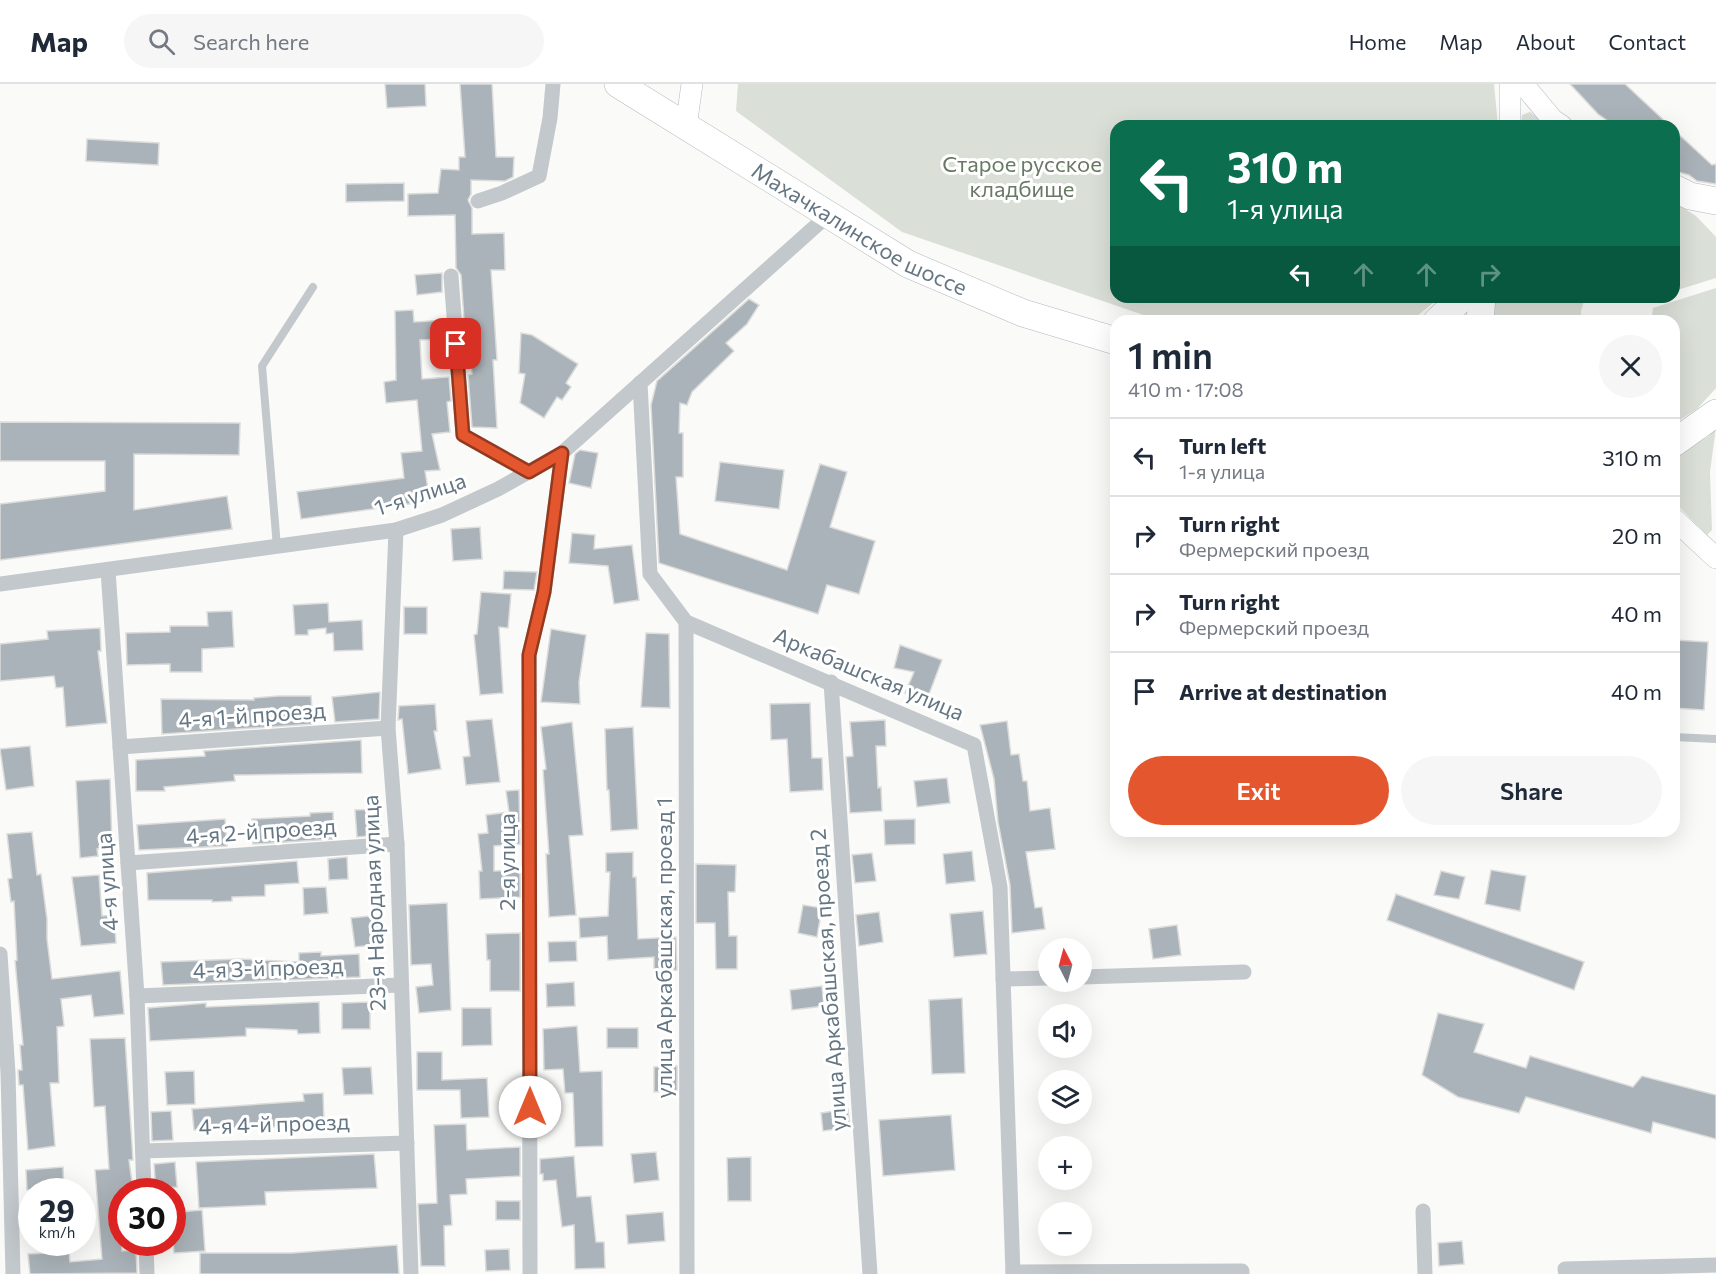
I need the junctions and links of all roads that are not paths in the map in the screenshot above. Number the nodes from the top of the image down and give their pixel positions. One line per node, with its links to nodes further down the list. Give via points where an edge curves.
1 (553, 84): 10 (street, via 539,176)
2 (618, 84): 8 (highway, Махачкалинское шоссе)
3 (692, 84): 8 (main road)
4 (1510, 84): 6 (main road)
5 (1523, 84): 7 (main road)
6 (1510, 120)
7 (1553, 120)
8 (686, 127): 12 (highway, Махачкалинское шоссе)
9 (1682, 192): 11 (highway); 13 (highway)
10 (478, 201)
11 (1716, 201)
12 (827, 216): 18 (highway, Махачкалинское шоссе, via 919,269 1023,314); 19 (street, 1-я улица)
13 (1716, 216)
14 (451, 276): 23 (street, via 463,435)
15 (313, 287): 26 (lane, via 262,366)
16 (1456, 303): 17 (highway)
17 (1444, 315)
18 (1110, 339)
19 (640, 382): 22 (street, 1-я улица); 30 (street, via 650,574)
20 (1716, 413): 21 (highway)
21 (1680, 439)
22 (562, 453): 23 (street, 1-я улица); 55 (street, 2-я улица, via 544,592 529,655)
23 (529, 472): 25 (street, 1-я улица, via 442,515)
24 (1680, 525): 27 (main road)
25 (396, 530): 26 (street, 1-я улица); 32 (street, 23-я Народная улица)
26 (277, 547): 28 (street, 1-я улица)
27 (1716, 558)
28 (108, 570): 29 (street, 1-я улица); 35 (street, 4-я улица)
29 (0, 584)
30 (686, 622): 31 (street, Аркабашская улица); 56 (street, улица Аркабашская, проезд 1)
31 (831, 682): 42 (street, Аркабашская улица, via 974,745 1000,887); 57 (street, улица Аркабашская, проезд 2)
32 (388, 728): 35 (street, 4-я 1-й проезд); 36 (street, 23-я Народная улица)
33 (1680, 737): 34 (lane)
34 (1716, 739)
35 (120, 747): 37 (street, 4-я улица)
36 (397, 844): 37 (street, 4-я 2-й проезд); 43 (street, 23-я Народная улица)
37 (128, 863): 44 (street, 4-я улица)
38 (0, 954): 52 (street, via 8,1073)
39 (1244, 972): 40 (street)
40 (1092, 977)
41 (1038, 978): 42 (street)
42 (1003, 979): 51 (street, Аркабашская улица)
43 (400, 985): 44 (street, 4-я 3-й проезд); 45 (street, 23-я Народная улица)
44 (137, 996): 46 (street, 4-я улица)
45 (407, 1143): 46 (street, 4-я 4-й проезд); 54 (street, 23-я Народная улица)
46 (143, 1151): 47 (street, 4-я улица)
47 (144, 1178)
48 (1423, 1211): 59 (street)
49 (146, 1256): 53 (street)
50 (1716, 1265): 60 (street, via 1565,1269)
51 (1013, 1273): 58 (street)
52 (13, 1274)
53 (147, 1274)
54 (411, 1274)
55 (530, 1274)
56 (687, 1274)
57 (870, 1274)
58 (1242, 1274)
59 (1425, 1274)
60 (1566, 1274)

